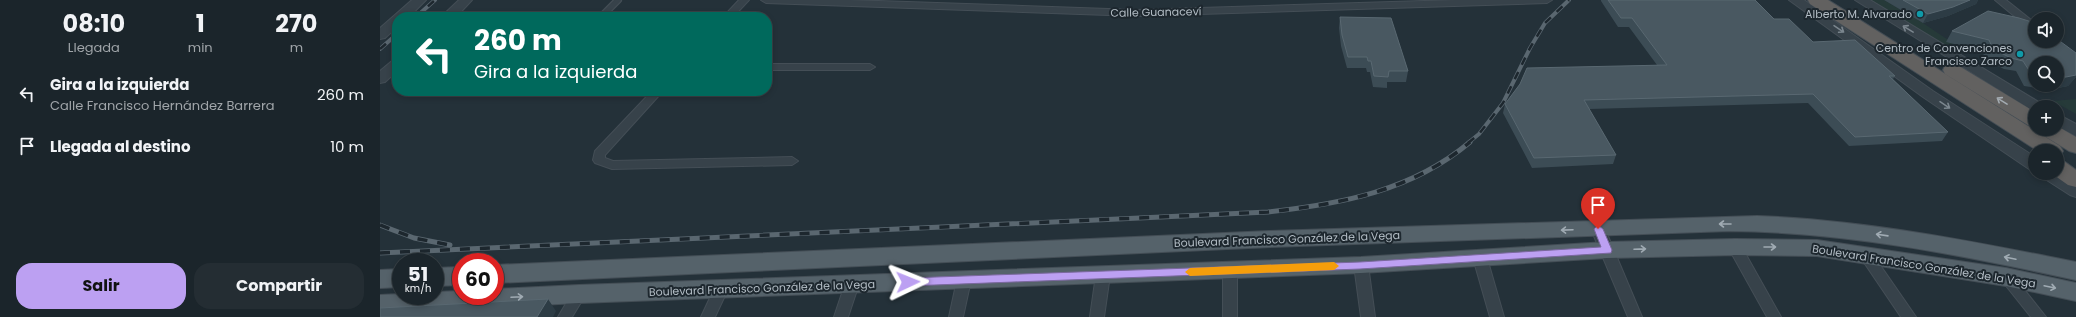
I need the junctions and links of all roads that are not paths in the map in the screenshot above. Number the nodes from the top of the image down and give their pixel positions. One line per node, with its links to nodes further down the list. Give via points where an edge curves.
1 (420, 0): 13 (street)
2 (466, 0): 14 (street)
3 (618, 0): 15 (lane)
4 (744, 0): 16 (street)
5 (766, 0): 12 (street, Calle Guanaceví, via 1137,13)
6 (1547, 0): 12 (street, Calle Guanaceví)
7 (1795, 0): 34 (street, one-way to 34, via 1928,94)
8 (1816, 0): 20 (highway)
9 (1838, 0): 27 (highway, one-way to 9)
10 (1861, 0): 26 (street, one-way to 10)
11 (2000, 0): 17 (street)
12 (1473, 1)
13 (407, 12)
14 (453, 12)
15 (606, 12)
16 (733, 12)
17 (2028, 22)
18 (392, 24): 19 (street)
19 (380, 35)
20 (1884, 44): 31 (highway); 33 (highway, via 1922,77)
21 (772, 67): 22 (street)
22 (870, 67)
23 (392, 68): 24 (street)
24 (380, 79)
25 (653, 96): 35 (street, via 598,154 599,160 612,166)
26 (2028, 102)
27 (2028, 117)
28 (2064, 123): 29 (street)
29 (2076, 131)
30 (2060, 136): 32 (highway)
31 (2029, 144)
32 (2076, 146)
33 (2028, 148)
34 (2028, 159)
35 (792, 161)
36 (2064, 171): 37 (street)
37 (2076, 191)
38 (1598, 229): 40 (street); 45 (main road, Boulevard Francisco González de la Vega, one-way to 38, via 1922,241 1808,227 1725,223); 46 (main road, Boulevard Francisco González de la Vega, one-way to 46, via 1340,236)
39 (1735, 247): 40 (main road, Boulevard Francisco González de la Vega, one-way to 39); 41 (main road, Boulevard Francisco González de la Vega, one-way to 41, via 1816,248); 66 (street)
40 (1607, 250): 42 (main road, Boulevard Francisco González de la Vega); 65 (street)
41 (1866, 255): 48 (main road, Boulevard Francisco González de la Vega); 67 (street)
42 (1480, 258): 43 (main road, Boulevard Francisco González de la Vega); 64 (street)
43 (1360, 265): 44 (main road, Boulevard Francisco González de la Vega); 63 (street)
44 (1230, 270): 47 (main road, Boulevard Francisco González de la Vega); 62 (street)
45 (2076, 271)
46 (504, 274)
47 (1103, 275): 51 (main road, Boulevard Francisco González de la Vega); 61 (street)
48 (2006, 277): 54 (main road, Boulevard Francisco González de la Vega, one-way to 54); 68 (street)
49 (392, 278): 50 (main road)
50 (380, 279)
51 (964, 280): 52 (main road, Boulevard Francisco González de la Vega); 60 (street)
52 (852, 284): 53 (main road, Boulevard Francisco González de la Vega); 59 (street)
53 (721, 289): 55 (main road, Boulevard Francisco González de la Vega); 58 (street)
54 (2076, 292)
55 (579, 294): 56 (main road, Boulevard Francisco González de la Vega, one-way to 55); 57 (street)
56 (380, 304)
57 (565, 317)
58 (708, 317)
59 (841, 317)
60 (956, 317)
61 (1097, 317)
62 (1230, 317)
63 (1368, 317)
64 (1496, 317)
65 (1635, 317)
66 (1774, 317)
67 (1909, 317)
68 (2039, 317)

